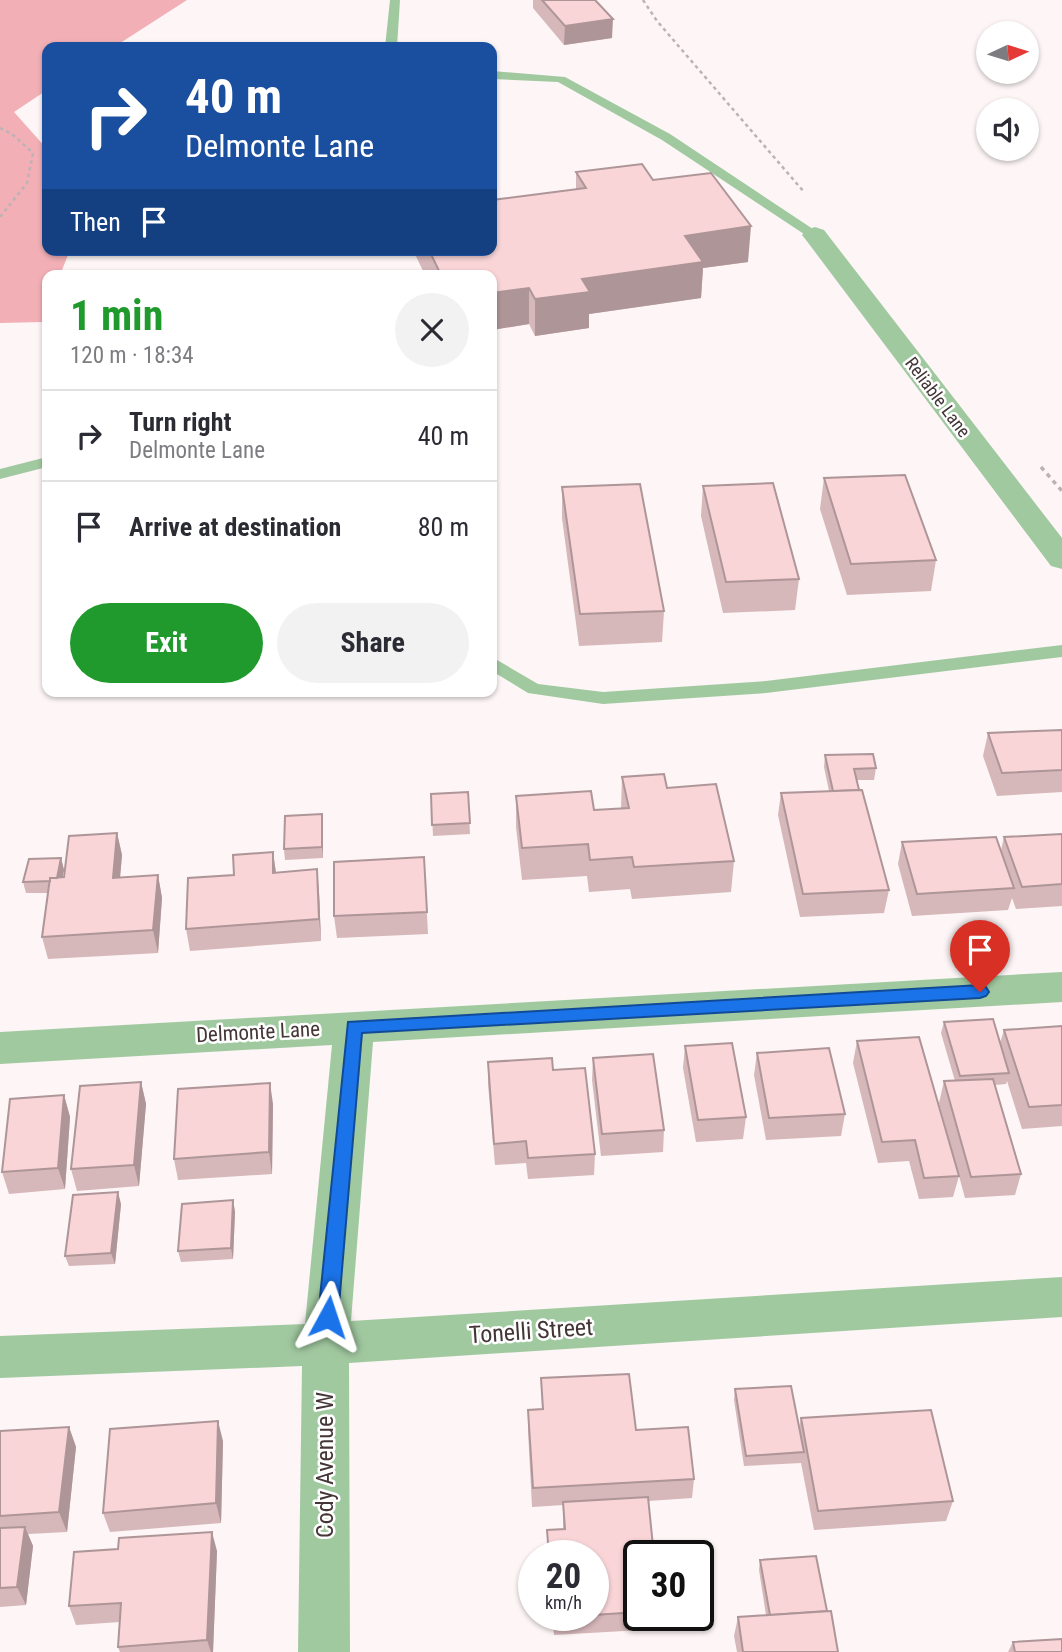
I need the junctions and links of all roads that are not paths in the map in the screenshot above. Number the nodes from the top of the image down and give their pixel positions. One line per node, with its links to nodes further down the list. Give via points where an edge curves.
1 (395, 0): 2 (lane)
2 (391, 42)
3 (497, 75): 4 (lane, via 561,79 666,137)
4 (815, 235): 7 (street, Reliable Lane)
5 (42, 463): 6 (lane)
6 (0, 474)
7 (1062, 559)
8 (1062, 651): 9 (lane, via 766,687 603,698 534,689)
9 (497, 666)
10 (1062, 987): 11 (street, Delmonte Lane)
11 (354, 1027): 12 (street, Delmonte Lane); 14 (street, Cody Avenue W)
12 (0, 1048)
13 (1062, 1297): 14 (street, Tonelli Street)
14 (326, 1344): 15 (street, Tonelli Street); 16 (street, Cody Avenue W)
15 (0, 1357)
16 (324, 1652)

